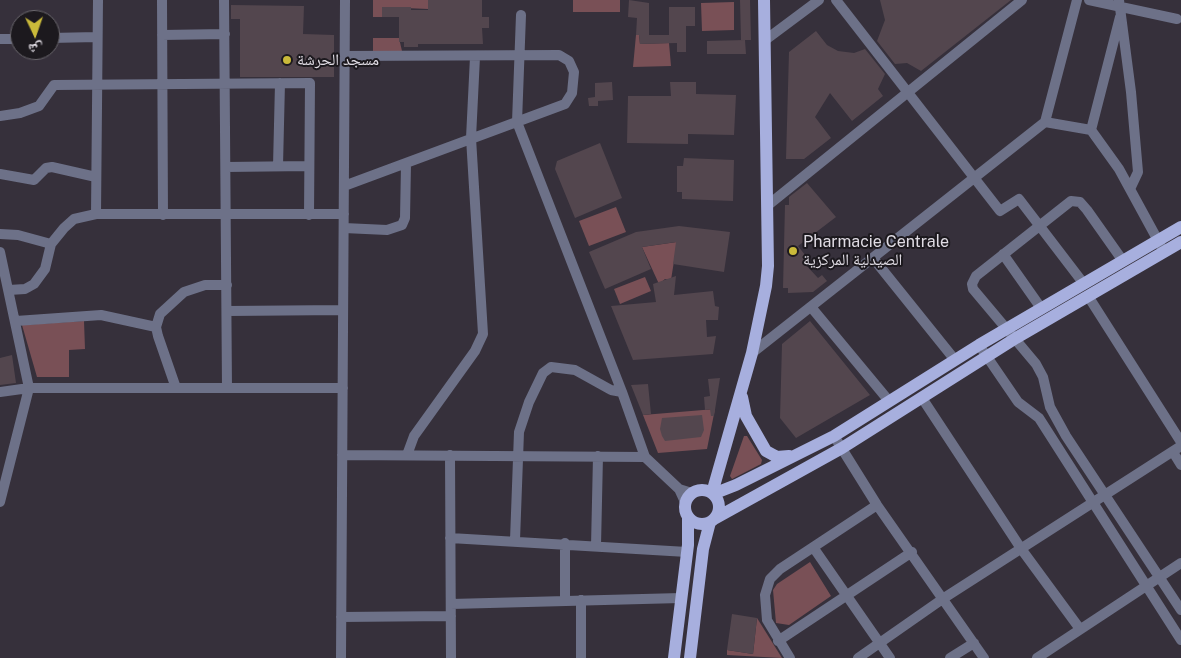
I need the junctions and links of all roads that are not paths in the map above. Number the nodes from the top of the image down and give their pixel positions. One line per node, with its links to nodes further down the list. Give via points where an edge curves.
1 (98, 0): 16 (street)
2 (162, 0): 15 (street)
3 (224, 0): 14 (street)
4 (345, 0): 19 (street)
5 (764, 0): 18 (main road)
6 (819, 0): 18 (street)
7 (836, 0): 26 (street)
8 (1022, 0): 26 (street)
9 (1077, 0): 29 (street)
10 (1089, 0): 11 (street)
11 (1120, 7): 13 (street); 30 (street); 40 (street, via 1138,172)
12 (521, 15): 20 (street)
13 (1177, 19)
14 (225, 34): 15 (street); 23 (street)
15 (162, 36): 22 (street)
16 (97, 37): 17 (street); 25 (street)
17 (60, 38)
18 (764, 41): 41 (main road)
19 (345, 56): 21 (street); 39 (street)
20 (520, 56): 21 (street); 28 (street); 28 (street, via 559,56 569,61 574,72 568,102)
21 (475, 57): 31 (street)
22 (162, 84): 23 (street); 25 (street); 44 (street)
23 (225, 84): 24 (street); 35 (street)
24 (280, 84): 33 (street); 34 (street, via 310,83)
25 (97, 85): 27 (street, via 54,85 39,106); 37 (street)
26 (908, 93): 38 (street); 41 (street)
27 (0, 116)
28 (517, 122): 31 (street); 77 (street)
29 (1045, 122): 30 (street); 38 (street)
30 (1092, 130): 40 (street)
31 (471, 138): 32 (street); 89 (street, via 483,334 475,351 414,436)
32 (406, 164): 39 (street); 48 (street, via 402,225 387,230)
33 (278, 166): 34 (street); 35 (street)
34 (309, 166): 46 (street)
35 (226, 167): 45 (street)
36 (0, 174): 37 (street, via 34,180 46,168 52,167)
37 (96, 177): 42 (street)
38 (974, 177): 47 (street, via 1000,211 1019,198); 55 (street)
39 (344, 186): 43 (street)
40 (1130, 189): 52 (street)
41 (767, 206): 68 (main road, via 766,286)
42 (96, 214): 44 (street); 51 (street, via 74,219)
43 (344, 214): 46 (street); 48 (street)
44 (162, 215): 45 (street)
45 (226, 215): 46 (street); 57 (street)
46 (309, 215)
47 (1040, 224): 54 (street); 56 (street, via 1066,204 1075,200 1080,202); 59 (street)
48 (344, 228): 62 (street)
49 (0, 234): 51 (street)
50 (1179, 238): 52 (main road)
51 (51, 244): 58 (street, via 45,269 34,284 25,289)
52 (1161, 246): 56 (main road); 59 (main road)
53 (0, 252): 58 (street)
54 (1003, 254): 61 (street); 66 (street, via 976,276 972,284 975,292)
55 (874, 258): 60 (street); 70 (street)
56 (1123, 261): 59 (main road)
57 (227, 285): 63 (street); 65 (street, via 206,285 184,292 160,314)
58 (9, 290): 64 (street)
59 (1086, 290): 61 (main road); 66 (main road); 83 (street)
60 (811, 307): 68 (street); 79 (street)
61 (1041, 308): 66 (main road)
62 (343, 310): 63 (street); 75 (street)
63 (227, 311): 74 (street)
64 (16, 321): 65 (street, via 101,315); 72 (street)
65 (156, 327): 73 (street)
66 (1012, 333): 67 (main road); 69 (main road); 80 (street, via 1043,377)
67 (979, 345): 69 (street); 70 (main road)
68 (752, 353): 71 (main road)
69 (986, 358): 78 (main road); 81 (street, via 1018,402)
70 (955, 360): 79 (main road)
71 (743, 386): 84 (main road, via 743,408 766,451 777,458 784,458); 86 (main road)
72 (29, 388): 73 (street); 76 (street); 97 (street)
73 (176, 388): 74 (street)
74 (227, 388): 75 (street)
75 (343, 388): 88 (street)
76 (0, 392)
77 (622, 392): 90 (street, via 610,390 576,370 551,368 537,383 522,420); 92 (street)
78 (922, 398): 85 (main road); 107 (street)
79 (890, 401): 82 (main road)
80 (1048, 401): 81 (street); 96 (street)
81 (1030, 412): 98 (street, via 1039,418)
82 (834, 436): 84 (main road); 85 (street)
83 (1178, 447): 93 (street); 96 (street)
84 (810, 448): 94 (main road, via 736,485)
85 (842, 448): 99 (street); 101 (main road)
86 (723, 452): 94 (main road); 95 (main road)
87 (450, 454): 89 (street); 90 (street); 102 (street)
88 (342, 455): 89 (street); 121 (street)
89 (406, 455)
90 (518, 455): 91 (street); 103 (street)
91 (598, 456): 92 (street); 105 (street)
92 (645, 457): 95 (street, via 679,489)
93 (1181, 465)
94 (712, 493): 95 (main road); 101 (main road, via 717,498 719,509)
95 (692, 495): 100 (main road, via 686,513)
96 (1104, 496): 98 (street); 111 (street)
97 (0, 502)
98 (1094, 502): 107 (street); 112 (street)
99 (877, 505): 106 (street); 109 (street)
100 (688, 518): 101 (main road, via 696,523); 108 (main road)
101 (712, 520): 131 (main road, via 703,549)
102 (450, 538): 103 (street); 118 (street)
103 (515, 540): 104 (street)
104 (565, 543): 105 (street); 117 (street)
105 (596, 546): 108 (street)
106 (813, 547): 113 (street); 124 (street, via 780,569 766,586 767,620)
107 (1022, 550): 115 (street); 122 (street)
108 (687, 552): 114 (main road)
109 (912, 552): 113 (street); 115 (street)
110 (1181, 563): 111 (street)
111 (1161, 577): 112 (street); 119 (street)
112 (1146, 587): 122 (street); 123 (street)
113 (847, 596): 124 (street); 125 (street)
114 (681, 598): 116 (street); 130 (main road)
115 (944, 598): 125 (street); 126 (street)
116 (580, 600): 117 (street); 129 (street)
117 (566, 601): 118 (street)
118 (451, 604): 120 (street)
119 (1181, 610)
120 (451, 616): 121 (street); 128 (street)
121 (342, 617): 127 (street)
122 (1080, 629): 137 (street)
123 (1181, 640)
124 (778, 641): 132 (street)
125 (880, 643): 133 (street); 134 (street)
126 (974, 643): 135 (street); 136 (street)
127 (341, 658)
128 (451, 658)
129 (581, 658)
130 (674, 658)
131 (690, 658)
132 (790, 658)
133 (858, 658)
134 (890, 658)
135 (950, 658)
136 (984, 658)
137 (1037, 658)

